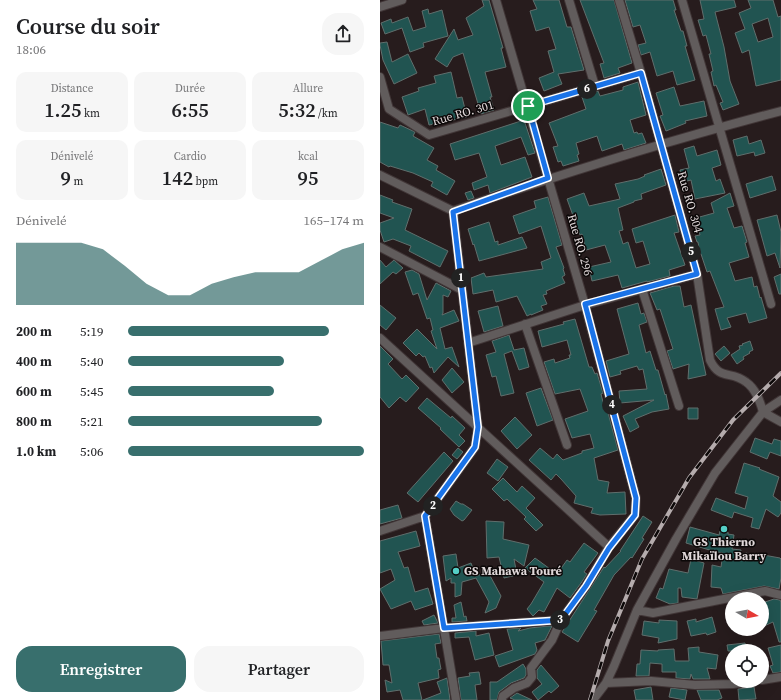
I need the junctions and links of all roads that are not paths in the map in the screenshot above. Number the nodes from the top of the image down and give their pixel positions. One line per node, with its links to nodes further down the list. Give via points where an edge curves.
1 (402, 0): 6 (street)
2 (496, 0): 10 (street, Rue RO. 296)
3 (569, 0): 9 (street)
4 (619, 0): 7 (street, Rue RO. 304)
5 (682, 0): 12 (street)
6 (380, 7)
7 (641, 73): 9 (street, Rue RO. 301); 13 (street, Rue RO. 304)
8 (380, 77): 10 (street, Rue RO. 301, via 389,109 430,135)
9 (596, 86): 10 (street, Rue RO. 301)
10 (528, 106): 15 (street, Rue RO. 296)
11 (781, 111): 12 (street)
12 (720, 127): 13 (street); 22 (street)
13 (661, 144): 15 (street); 18 (street, Rue RO. 304)
14 (380, 176): 16 (street)
15 (548, 178): 16 (street); 21 (street, Rue RO. 296)
16 (453, 212): 20 (street)
17 (380, 247): 20 (street)
18 (697, 274): 19 (street); 28 (street, Rue RO. 304, via 710,360 720,373 747,382 758,396)
19 (642, 289): 21 (street); 27 (street)
20 (462, 290): 25 (street)
21 (585, 304): 23 (street); 34 (street, Rue RO. 296, via 636,498 635,515)
22 (771, 304)
23 (525, 324): 25 (street); 31 (street)
24 (380, 338): 30 (street)
25 (468, 343): 30 (street)
26 (781, 400): 28 (street)
27 (679, 406)
28 (763, 412): 29 (street); 36 (street, via 715,472)
29 (781, 422)
30 (478, 427): 32 (street, via 475,447); 34 (street)
31 (567, 444)
32 (425, 516): 33 (street); 38 (street)
33 (380, 531)
34 (609, 548): 37 (street)
35 (781, 595): 36 (street, via 765,591 653,613)
36 (636, 610): 42 (street)
37 (561, 620): 38 (street); 45 (street, via 552,640 531,668 532,677 528,683 514,688 503,696)
38 (444, 628): 39 (street); 44 (street)
39 (380, 636)
40 (781, 677): 41 (street)
41 (769, 679)
42 (606, 683): 43 (street, via 652,681); 46 (street)
43 (725, 684)
44 (456, 700)
45 (502, 700)
46 (593, 700)

